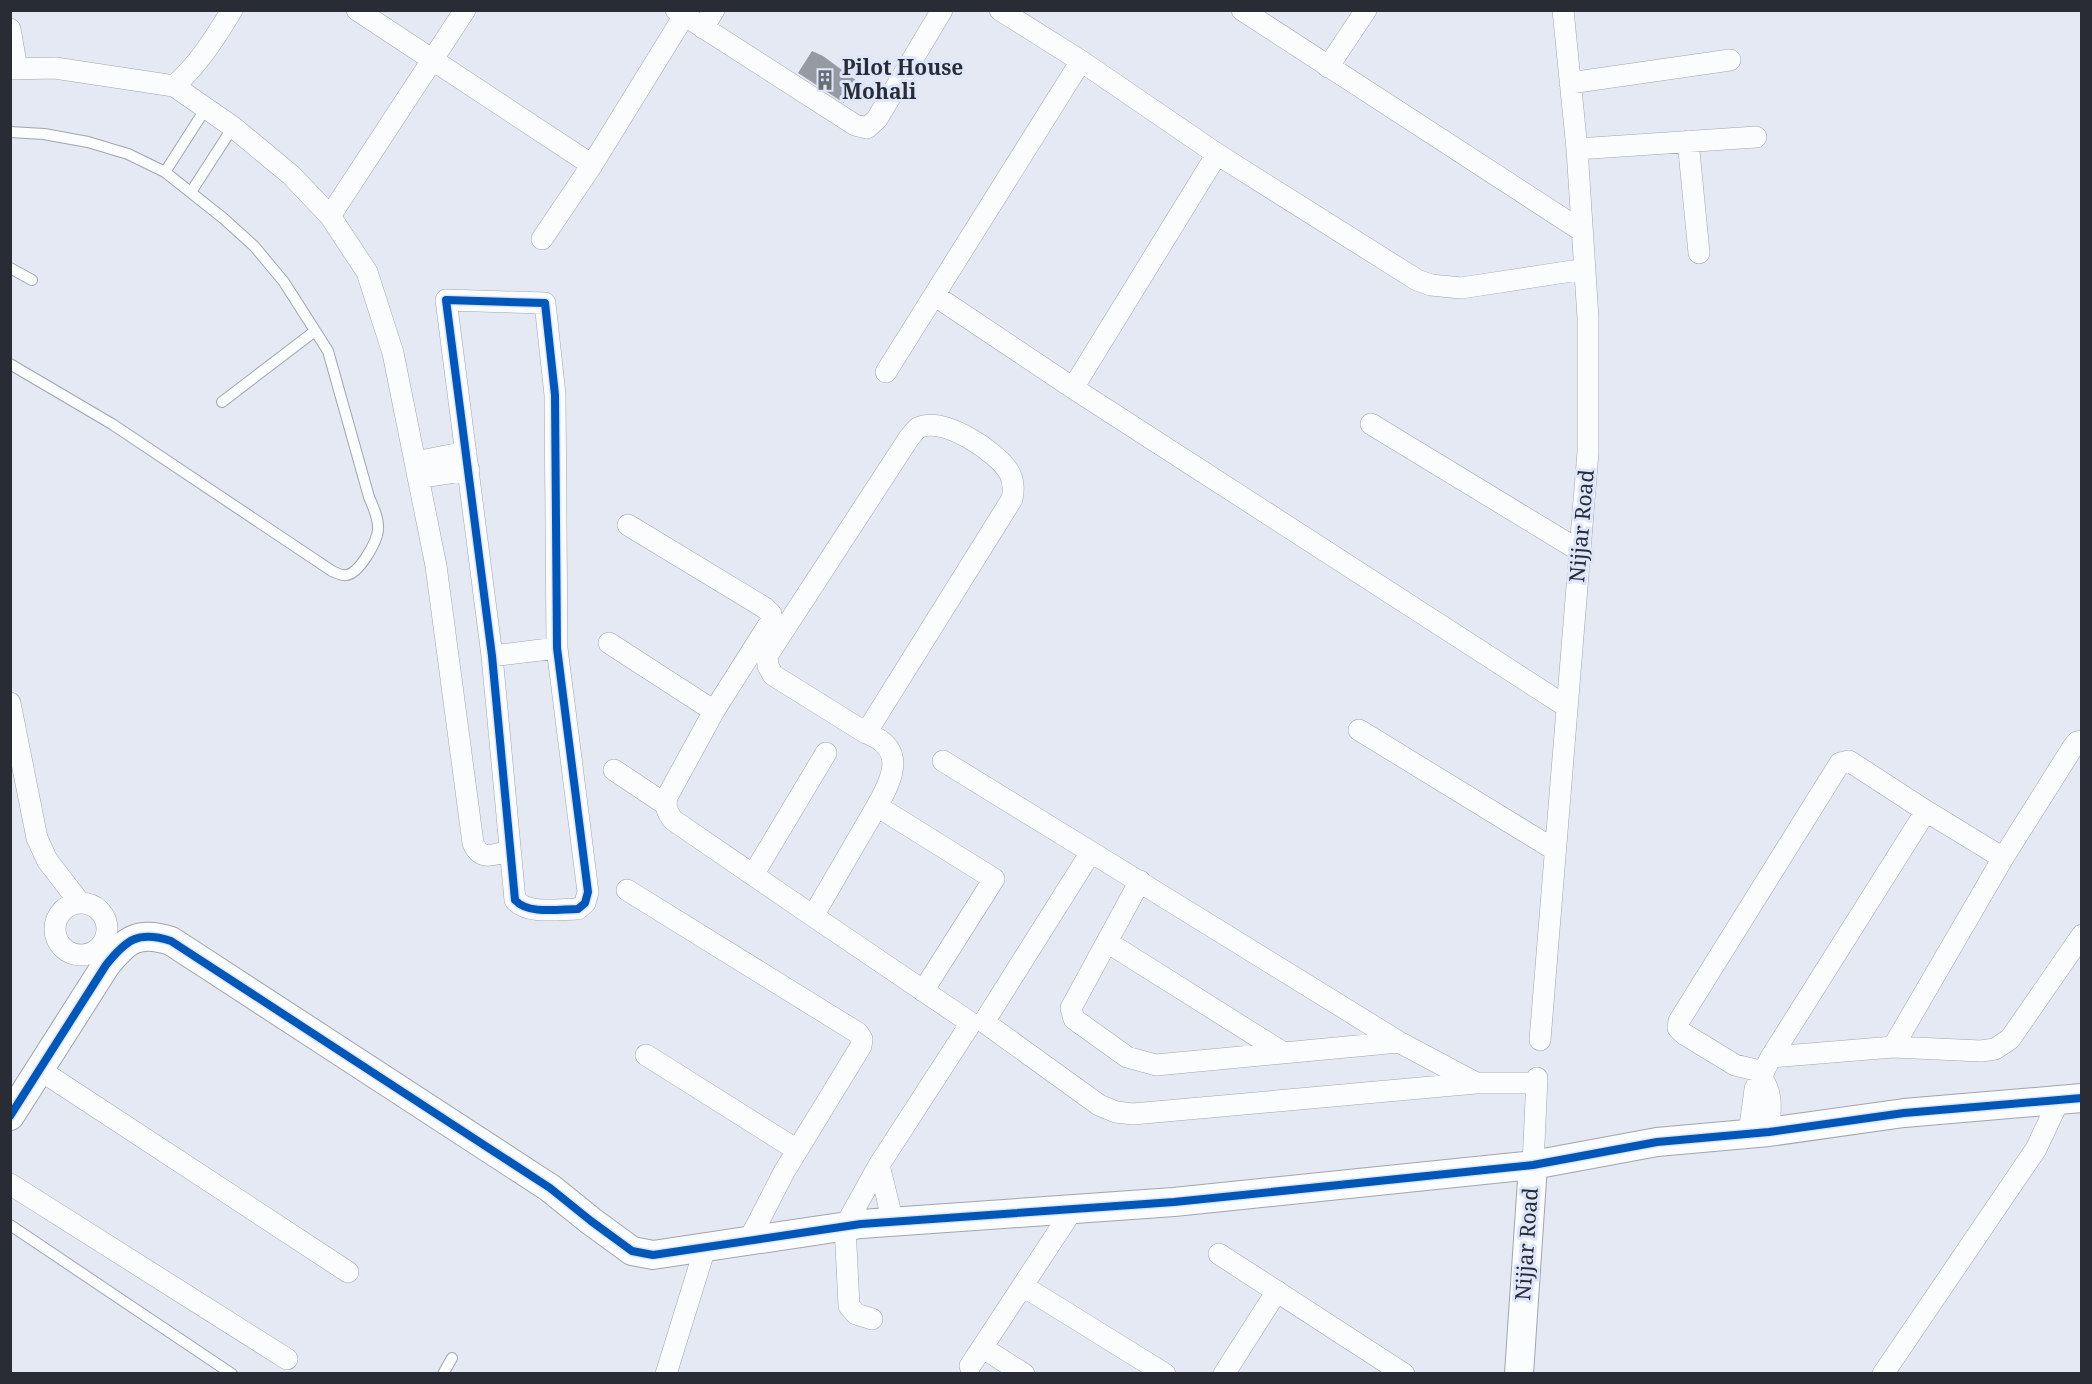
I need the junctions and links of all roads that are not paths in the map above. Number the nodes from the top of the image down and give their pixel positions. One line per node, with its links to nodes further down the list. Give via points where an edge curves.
1 (232, 10): 18 (street, via 190,72)
2 (357, 10): 12 (street)
3 (465, 10): 12 (street)
4 (942, 10): 10 (street, via 877,119 867,128 855,125)
5 (1000, 10): 14 (street)
6 (1242, 10): 15 (street)
7 (1366, 10): 15 (street)
8 (1563, 10): 17 (street, Nijjar Road)
9 (680, 13): 10 (street); 26 (street)
10 (708, 19)
11 (10, 29): 16 (street)
12 (433, 60): 26 (street); 29 (street)
13 (1730, 60): 17 (street)
14 (1081, 61): 25 (street); 36 (street)
15 (1328, 67): 30 (street)
16 (14, 69): 18 (street, via 55,68)
17 (1570, 83): 24 (street, Nijjar Road)
18 (174, 86): 19 (street)
19 (206, 108): 20 (street); 27 (lane)
20 (233, 127): 28 (lane); 29 (street, via 291,175)
21 (10, 132): 27 (lane, via 88,142 128,154)
22 (1756, 136): 23 (street)
23 (1688, 141): 24 (street); 32 (street)
24 (1577, 149): 30 (street, Nijjar Road)
25 (1217, 154): 34 (street, via 1417,280 1431,285 1461,288); 40 (street)
26 (592, 165): 31 (street)
27 (165, 172): 28 (lane)
28 (191, 192): 37 (lane, via 254,246 284,282)
29 (330, 216): 44 (street, via 367,272 393,353)
30 (1582, 231): 34 (street, Nijjar Road)
31 (542, 239)
32 (1700, 252)
33 (10, 268): 35 (lane)
34 (1585, 268): 46 (street, Nijjar Road, via 1588,452)
35 (32, 280)
36 (934, 295): 39 (street); 40 (street)
37 (315, 331): 38 (lane, via 328,351 378,530 361,566 345,576 112,424); 41 (lane)
38 (10, 364)
39 (886, 372)
40 (1073, 388): 51 (street)
41 (222, 402)
42 (1371, 424): 46 (street)
43 (467, 461): 44 (street); 48 (street, via 446,300 545,303 555,395); 49 (street)
44 (417, 470): 63 (street, via 436,566 473,843 482,855)
45 (628, 525): 52 (street, via 771,614 771,621)
46 (1580, 551): 51 (street, Nijjar Road)
47 (609, 643): 52 (street)
48 (557, 648): 49 (street); 63 (street, via 588,892 585,903 578,909 534,909 518,904)
49 (492, 656): 63 (street)
50 (10, 703): 69 (street, via 37,838 47,860)
51 (1567, 707): 62 (street, Nijjar Road)
52 (714, 711): 59 (street)
53 (1359, 730): 62 (street)
54 (866, 733): 54 (street, via 773,675 767,656 909,438 918,428 941,426 976,442 1004,465 1013,482 1012,499); 60 (street, via 890,747 893,764 891,783)
55 (2082, 741): 65 (street, via 2073,747)
56 (826, 753): 66 (street)
57 (943, 761): 64 (street)
58 (614, 770): 59 (street)
59 (665, 804): 66 (street, via 673,820)
60 (877, 806): 70 (street); 74 (street, via 994,879)
61 (1926, 811): 65 (street); 80 (street); 80 (street, via 1849,761 1840,763 1685,1011 1678,1028 1684,1034 1735,1065)
62 (1556, 850): 75 (street, Nijjar Road)
63 (510, 851)
64 (1091, 852): 67 (street); 82 (street, via 984,1022 1099,1105 1133,1114)
65 (2003, 858): 77 (street)
66 (753, 875): 70 (street)
67 (1140, 881): 72 (street); 76 (street)
68 (627, 890): 86 (street, via 862,1039)
69 (80, 903): 73 (street, via 96,908 106,923); 73 (street, via 58,916 57,940 76,955)
70 (813, 916): 74 (street)
71 (2082, 935): 77 (street, via 2010,1039 1995,1049)
72 (1107, 942): 78 (street); 78 (street, via 1071,1013 1127,1057 1156,1065)
73 (104, 955): 81 (street); 95 (street, via 145,936 171,941 550,1188 632,1251 664,1255)
74 (923, 991): 87 (street, via 971,1023)
75 (1540, 1040)
76 (1399, 1042): 78 (street); 82 (street)
77 (1893, 1047): 80 (street)
78 (1282, 1052)
79 (646, 1055): 86 (street)
80 (1765, 1069): 85 (street, via 1755,1089)
81 (40, 1070): 84 (street); 97 (street)
82 (1476, 1083): 88 (street, Nijjar Road, via 1537,1081)
83 (2070, 1099): 85 (street, via 1904,1113); 114 (street)
84 (10, 1116)
85 (1759, 1133): 88 (street, via 1657,1142)
86 (797, 1150): 94 (street)
87 (879, 1165): 91 (street); 93 (street)
88 (1533, 1165): 90 (street); 113 (street, Nijjar Road)
89 (10, 1184): 103 (street)
90 (1073, 1209): 91 (street); 98 (street)
91 (893, 1222): 93 (street)
92 (10, 1225): 106 (lane)
93 (845, 1226): 94 (street); 100 (street, via 849,1306 856,1314)
94 (749, 1240): 95 (street)
95 (705, 1248): 108 (street)
96 (1219, 1254): 99 (street)
97 (348, 1272)
98 (1023, 1286): 101 (street); 110 (street)
99 (1277, 1291): 111 (street); 112 (street)
100 (872, 1319)
101 (983, 1348): 104 (street); 105 (street)
102 (452, 1358): 107 (lane)
103 (287, 1359)
104 (970, 1366)
105 (998, 1367): 109 (street)
106 (232, 1374)
107 (443, 1374)
108 (666, 1374)
109 (1024, 1374)
110 (1164, 1374)
111 (1224, 1374)
112 (1404, 1374)
113 (1519, 1374)
114 (1883, 1374)

